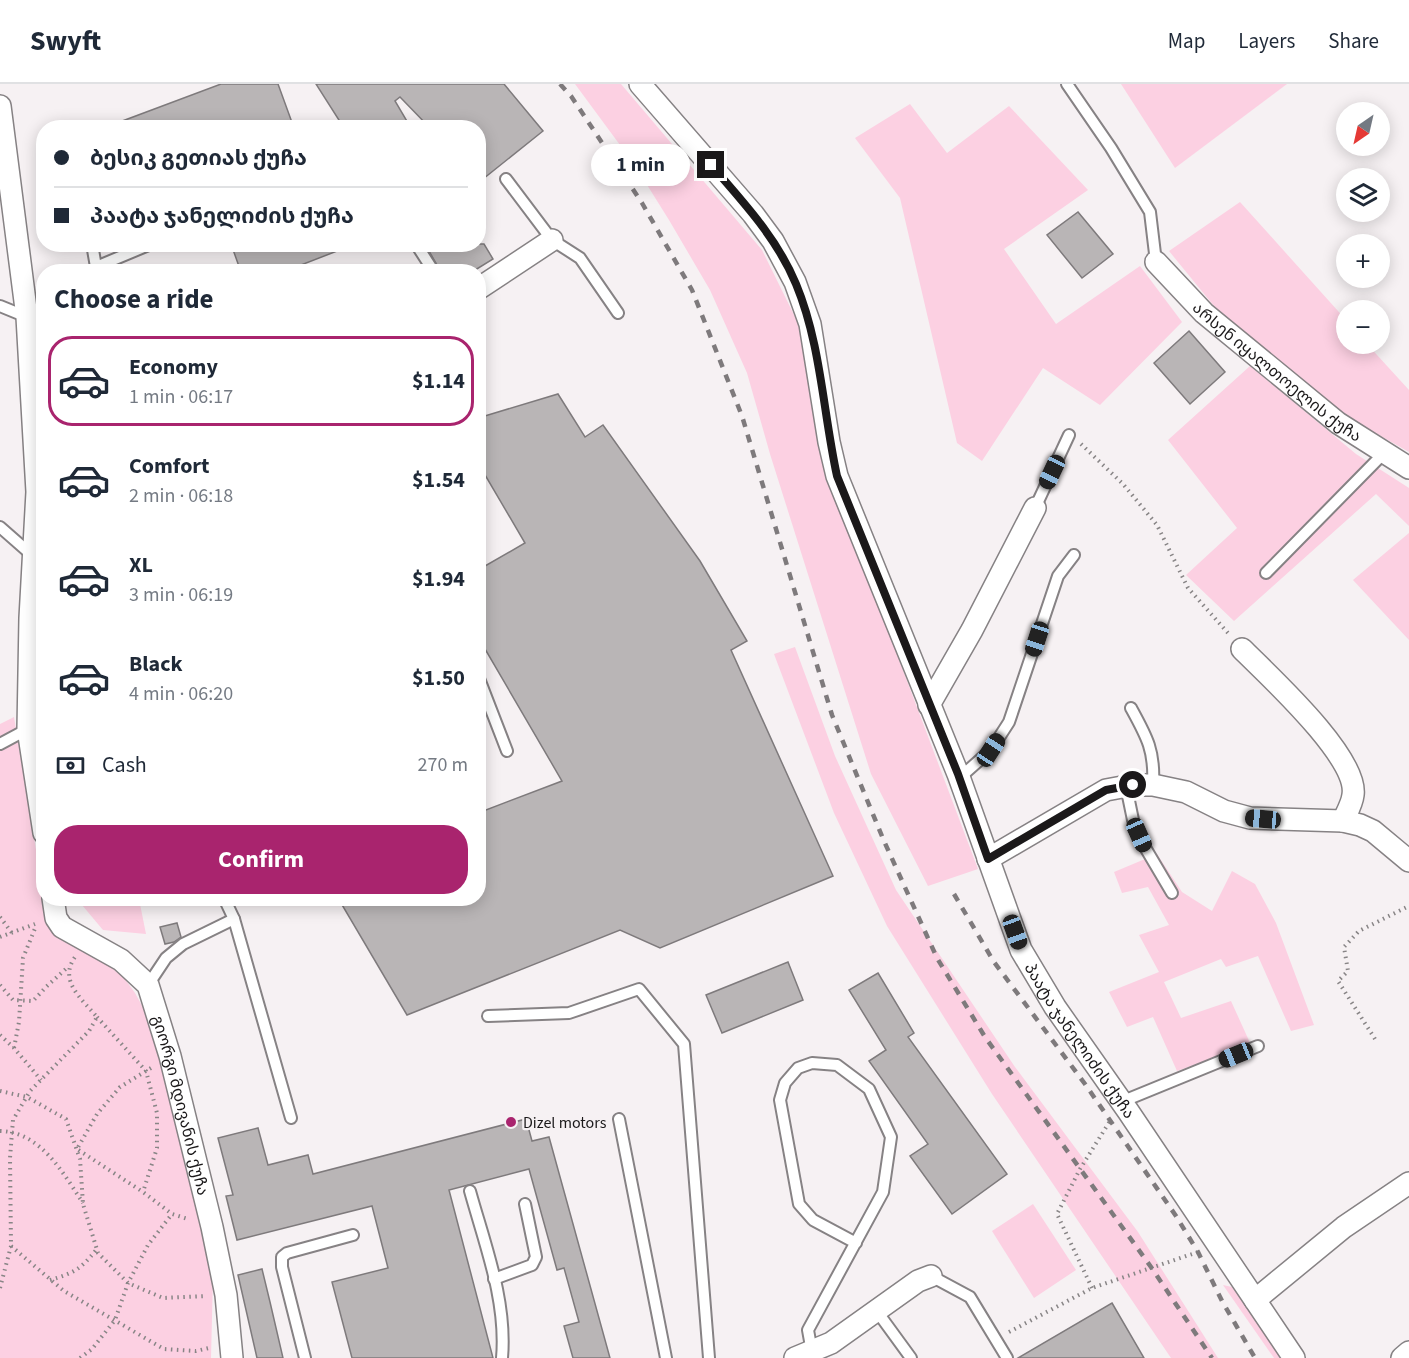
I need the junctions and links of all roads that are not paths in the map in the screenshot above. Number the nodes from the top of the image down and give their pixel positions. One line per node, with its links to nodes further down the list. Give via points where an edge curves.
1 (640, 84): 27 (street, პაატა ჯანელიძის ქუჩა, via 753,214 795,282 810,324 837,476)
2 (1067, 84): 7 (lane, via 1150,213)
3 (0, 106): 12 (street)
4 (506, 179): 5 (lane)
5 (552, 240): 9 (street); 11 (lane, via 580,258)
6 (132, 252): 8 (lane)
7 (1156, 262): 15 (street, არსენ იყალთოელის ქუჩა, via 1204,313 1338,423)
8 (105, 264)
9 (486, 284)
10 (0, 306): 12 (lane)
11 (618, 313)
12 (35, 321): 14 (street, via 29,342)
13 (1069, 435): 17 (lane)
14 (36, 437)
15 (1384, 453): 16 (street, არსენ იყალთოელის ქუჩა); 22 (lane)
16 (1409, 468)
17 (1035, 508): 27 (street)
18 (0, 527): 21 (lane)
19 (36, 528): 21 (street)
20 (1074, 555): 32 (lane, via 1058,576 1009,722 991,750 965,773)
21 (33, 556): 23 (street)
22 (1266, 573)
23 (36, 600)
24 (36, 628): 29 (street)
25 (1242, 649): 36 (street, via 1310,717 1346,765 1353,794)
26 (486, 697): 31 (lane)
27 (929, 705): 32 (street, პაატა ჯანელიძის ქუჩა)
28 (1131, 708): 34 (lane, via 1147,737 1154,764)
29 (28, 729): 30 (lane); 33 (street)
30 (0, 744)
31 (507, 751)
32 (958, 774): 37 (street, პაატა ჯანელიძის ქუჩა)
33 (36, 781)
34 (1153, 785): 35 (street); 36 (street, via 1186,792 1224,811 1250,818)
35 (1126, 786): 37 (street, via 1106,790); 39 (lane, via 1132,820)
36 (1343, 821): 38 (street, via 1372,831)
37 (988, 859): 46 (street, პაატა ჯანელიძის ქუჩა, via 1022,950 1055,1007)
38 (1409, 861)
39 (1172, 893)
40 (54, 906): 43 (street, გიორგი მდივანის ქუჩა, via 62,927 121,960)
41 (228, 906): 42 (lane)
42 (234, 919): 43 (lane, via 183,944 166,958); 47 (lane)
43 (148, 985): 58 (street, გიორგი მდივანის ქუჩა, via 170,1056 212,1227)
44 (488, 1016): 64 (lane, via 569,1013 639,989 684,1044)
45 (1258, 1046): 46 (lane)
46 (1124, 1106): 56 (street, პაატა ჯანელიძის ქუჩა)
47 (291, 1118)
48 (619, 1119): 63 (lane)
49 (1409, 1183): 56 (street, via 1344,1227)
50 (470, 1191): 55 (lane)
51 (525, 1204): 55 (lane, via 535,1262)
52 (353, 1235): 61 (lane, via 282,1257)
53 (856, 1243): 53 (lane, via 813,1220 799,1204 780,1100 784,1083 798,1068 812,1063 837,1065 869,1089 891,1137 884,1192); 60 (lane, via 808,1330)
54 (931, 1276): 57 (street); 66 (lane, via 970,1297)
55 (494, 1279): 62 (lane, via 502,1316)
56 (1255, 1300): 67 (street, პაატა ჯანელიძის ქუჩა)
57 (876, 1311): 60 (street, via 831,1343); 65 (lane)
58 (232, 1351)
59 (1409, 1352): 68 (street)
60 (803, 1355)
61 (305, 1358)
62 (502, 1358)
63 (666, 1358)
64 (709, 1358)
65 (910, 1358)
66 (1006, 1358)
67 (1294, 1358)
68 (1402, 1358)

